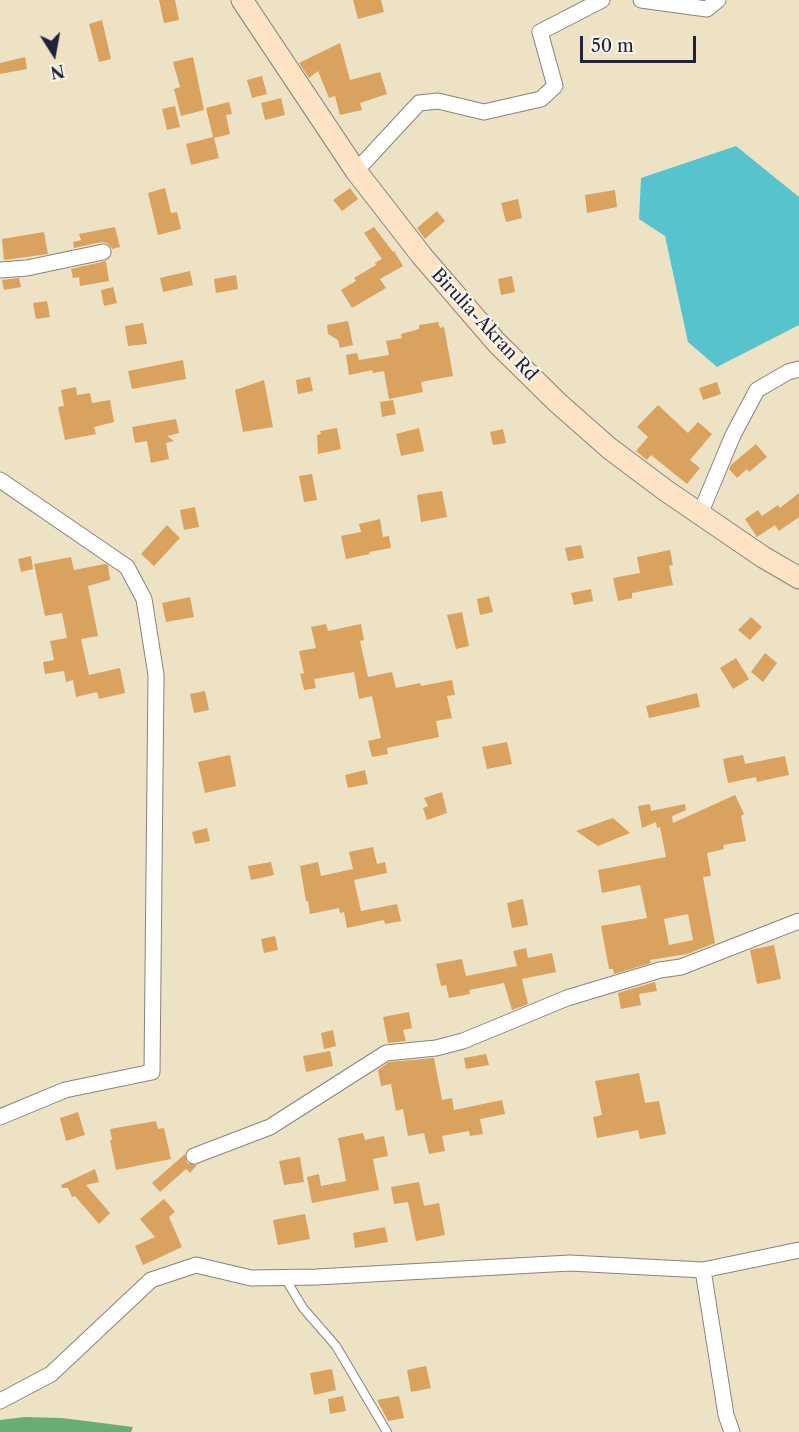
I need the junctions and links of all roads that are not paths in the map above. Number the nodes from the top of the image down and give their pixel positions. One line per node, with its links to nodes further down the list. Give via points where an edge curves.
1 (242, 0): 5 (street, Birulia-Akran Rd)
2 (602, 0): 5 (street, via 540,32 555,86 541,99 484,112 438,100 419,103)
3 (641, 0): 4 (street, via 707,9)
4 (718, 0)
5 (356, 171): 10 (street, Birulia-Akran Rd, via 497,343 609,448)
6 (103, 252): 7 (street)
7 (0, 270)
8 (799, 369): 10 (street, via 757,390 733,435)
9 (0, 480): 13 (street, via 127,567 144,599 156,675 152,1072 65,1090)
10 (700, 514): 11 (street, Birulia-Akran Rd)
11 (799, 578)
12 (799, 921): 14 (street, via 681,967 567,998 463,1041 386,1053 270,1127)
13 (0, 1117)
14 (194, 1156)
15 (799, 1250): 16 (street)
16 (703, 1270): 17 (street, via 570,1263); 20 (street)
17 (285, 1278): 18 (street, via 251,1278 196,1265 151,1280 51,1374); 19 (lane, via 303,1308 336,1346)
18 (0, 1401)
19 (387, 1432)
20 (732, 1432)

